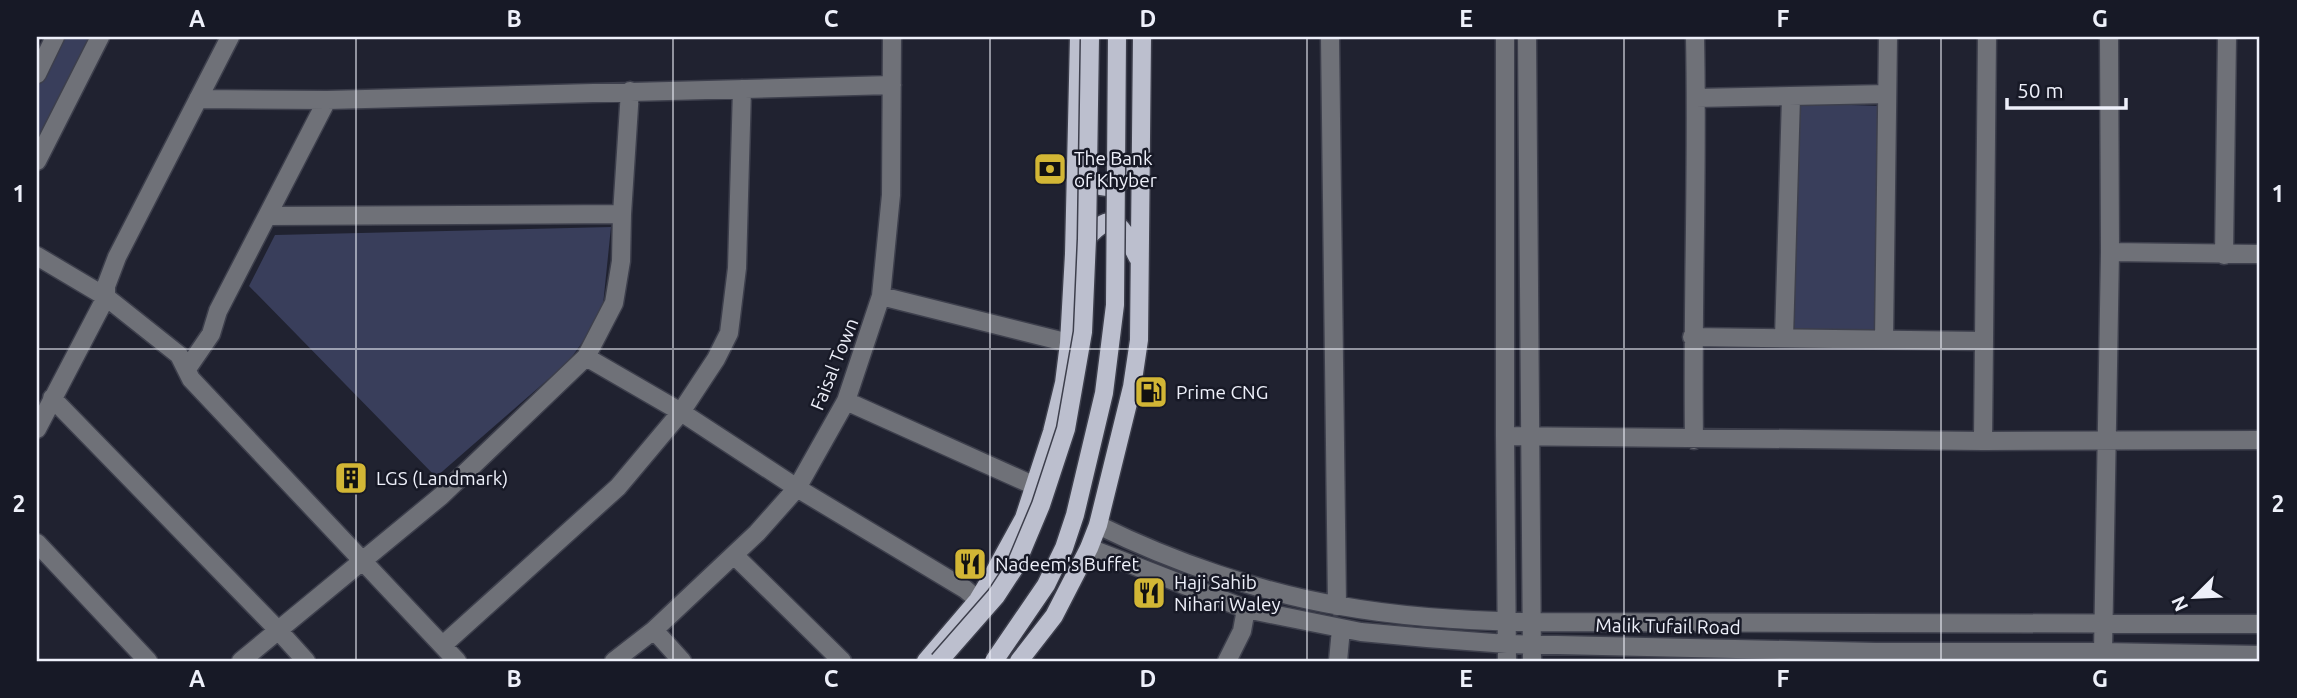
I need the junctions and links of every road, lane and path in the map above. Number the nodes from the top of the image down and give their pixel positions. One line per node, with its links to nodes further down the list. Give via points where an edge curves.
1 (55, 37): 17 (street)
2 (100, 37): 26 (street)
3 (230, 37): 24 (street)
4 (891, 37): 18 (street, Faisal Town)
5 (1079, 37): 28 (main road)
6 (1090, 37): 90 (main road, bridge, via 1083,332 1066,429 1015,567)
7 (1116, 37): 91 (main road, bridge, via 1115,305 1104,393 1064,548 1046,585)
8 (1142, 37): 27 (main road)
9 (1330, 37): 64 (street)
10 (1505, 37): 50 (street)
11 (1527, 37): 51 (street)
12 (1695, 37): 23 (street)
13 (1888, 37): 21 (street)
14 (1987, 37): 42 (street)
15 (2109, 37): 31 (street)
16 (2227, 37): 34 (street)
17 (37, 74)
18 (892, 85): 19 (street); 37 (street, Faisal Town, via 891,195)
19 (742, 89): 20 (street); 48 (street, via 737,268 729,332)
20 (630, 91): 25 (street); 29 (street)
21 (1887, 93): 22 (street); 41 (street)
22 (1791, 97): 23 (street); 40 (street)
23 (1696, 98): 39 (street)
24 (198, 99): 25 (street); 38 (street, via 117,257)
25 (327, 100): 30 (street)
26 (37, 161)
27 (1139, 162): 28 (main road, via 1119,184 1105,187 1092,184); 36 (main road)
28 (1076, 170): 32 (main road)
29 (622, 214): 30 (street); 44 (street, via 614,303)
30 (268, 216): 45 (street, via 218,311 211,334)
31 (2110, 252): 34 (street); 53 (street)
32 (1074, 254): 36 (main road, via 1095,228 1112,222 1122,228); 43 (main road)
33 (2260, 254): 34 (street)
34 (2224, 255)
35 (37, 256): 38 (street)
36 (1140, 262): 58 (main road, via 1139,340 1132,387)
37 (881, 296): 43 (street); 47 (street, Faisal Town)
38 (106, 297): 45 (street, via 179,355); 46 (street)
39 (1692, 337): 40 (street); 52 (street)
40 (1784, 338): 41 (street)
41 (1884, 340): 42 (street)
42 (1984, 341): 55 (street)
43 (1069, 343): 56 (main road, via 1064,383)
44 (586, 357): 48 (street); 62 (street, via 441,496)
45 (187, 369): 62 (street, via 191,379)
46 (52, 398): 49 (street); 72 (street)
47 (846, 401): 56 (street); 57 (street, Faisal Town)
48 (681, 412): 57 (street); 73 (street, via 618,487)
49 (37, 429)
50 (1504, 436): 51 (street); 66 (street)
51 (1532, 438): 52 (street); 67 (street)
52 (1694, 440): 55 (street)
53 (2106, 440): 54 (street); 55 (street); 68 (street)
54 (2260, 440)
55 (1983, 441)
56 (1034, 486): 63 (main road, via 1024,518)
57 (797, 488): 61 (street, Faisal Town); 63 (street)
58 (1098, 525): 60 (main road); 64 (street, Malik Tufail Road, via 1206,570)
59 (37, 543): 82 (street)
60 (1090, 548): 65 (street, Malik Tufail Road); 92 (main road, via 1054,616)
61 (734, 555): 70 (street, Faisal Town); 88 (street)
62 (362, 562): 72 (street); 73 (street)
63 (978, 600): 89 (main road)
64 (1337, 606): 66 (street, Malik Tufail Road)
65 (1246, 609): 71 (street, Malik Tufail Road); 81 (street)
66 (1508, 621): 67 (street, Malik Tufail Road); 74 (street)
67 (1532, 622): 68 (street, Malik Tufail Road); 77 (street)
68 (2103, 622): 69 (street, Malik Tufail Road); 76 (street)
69 (2260, 624)
70 (654, 629): 86 (street, Faisal Town); 87 (street)
71 (1341, 629): 74 (street, Malik Tufail Road); 93 (street)
72 (278, 630): 83 (street); 84 (street)
73 (443, 645): 85 (street)
74 (1507, 652): 77 (street, Malik Tufail Road)
75 (1876, 652): 77 (street, Malik Tufail Road); 79 (street, Malik Tufail Road); 94 (street)
76 (2103, 652): 79 (street, Malik Tufail Road); 80 (street, Malik Tufail Road)
77 (1532, 653)
78 (2260, 655): 80 (street, Malik Tufail Road)
79 (1913, 657)
80 (2201, 659)
81 (1232, 660)
82 (148, 661)
83 (241, 661)
84 (306, 661)
85 (457, 661)
86 (614, 661)
87 (682, 661)
88 (842, 661)
89 (926, 661)
90 (939, 661)
91 (994, 661)
92 (1019, 661)
93 (1338, 661)
94 (1854, 661)

